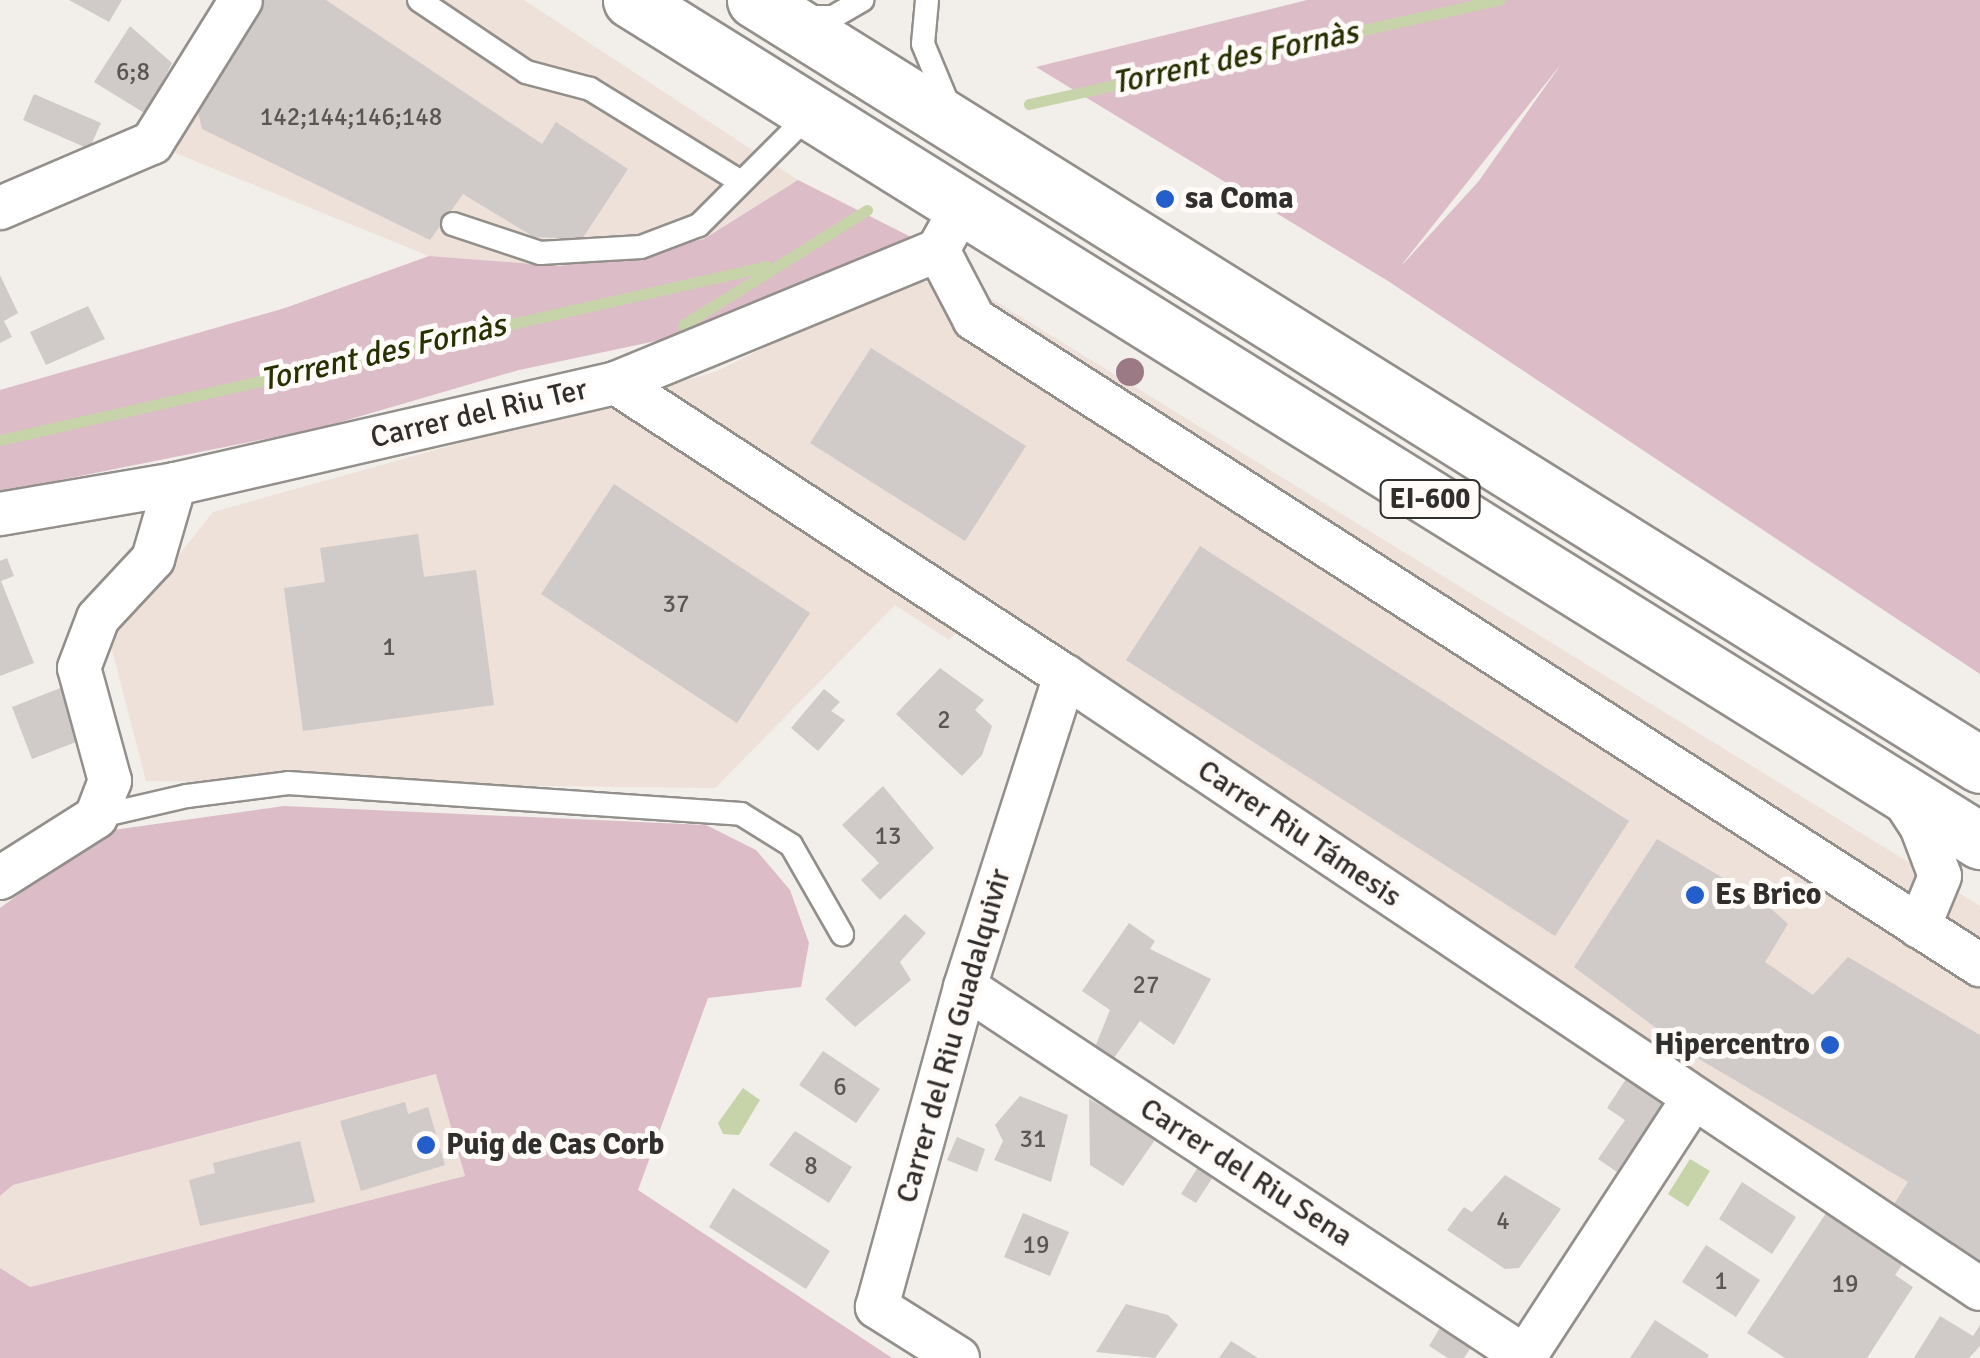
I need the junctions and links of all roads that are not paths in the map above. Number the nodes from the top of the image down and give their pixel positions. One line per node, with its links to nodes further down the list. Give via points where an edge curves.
1 (240, 0): 10 (street, via 152,144)
2 (418, 0): 9 (lane, via 526,72 590,89)
3 (632, 0): 7 (main road, EI-600)
4 (863, 0): 6 (lane, via 834,17)
5 (927, 0): 8 (lane, via 922,44)
6 (768, 8): 8 (main road, EI-600)
7 (811, 113): 9 (lane); 12 (main road, EI-600)
8 (966, 132): 17 (main road, EI-600)
9 (741, 182): 11 (lane, via 698,224 640,247 540,253)
10 (0, 208)
11 (453, 224)
12 (950, 228): 13 (street, Carrer del Riu Ter); 18 (main road, EI-600); 22 (street, via 974,319)
13 (616, 383): 14 (street, Carrer del Riu Ter); 16 (street, Carrer Riu Támesis)
14 (175, 484): 15 (street, Carrer del Riu Ter); 19 (street, via 153,560 98,618 78,668 110,781)
15 (0, 514)
16 (1065, 676): 25 (street, Carrer del Riu Guadalquivir); 26 (street, Carrer Riu Támesis)
17 (1980, 765)
18 (1898, 790): 20 (main road, EI-600); 22 (street, via 1940,876)
19 (96, 817): 21 (street); 23 (lane, via 288,783 740,814 791,845)
20 (1980, 841)
21 (0, 878)
22 (1919, 926): 24 (street)
23 (842, 934)
24 (1980, 964)
25 (964, 987): 28 (street, Carrer del Riu Guadalquivir, via 877,1307); 29 (street, Carrer del Riu Sena)
26 (1692, 1100): 27 (street, Carrer Riu Támesis); 29 (street)
27 (1980, 1289)
28 (958, 1358)
29 (1526, 1358)

